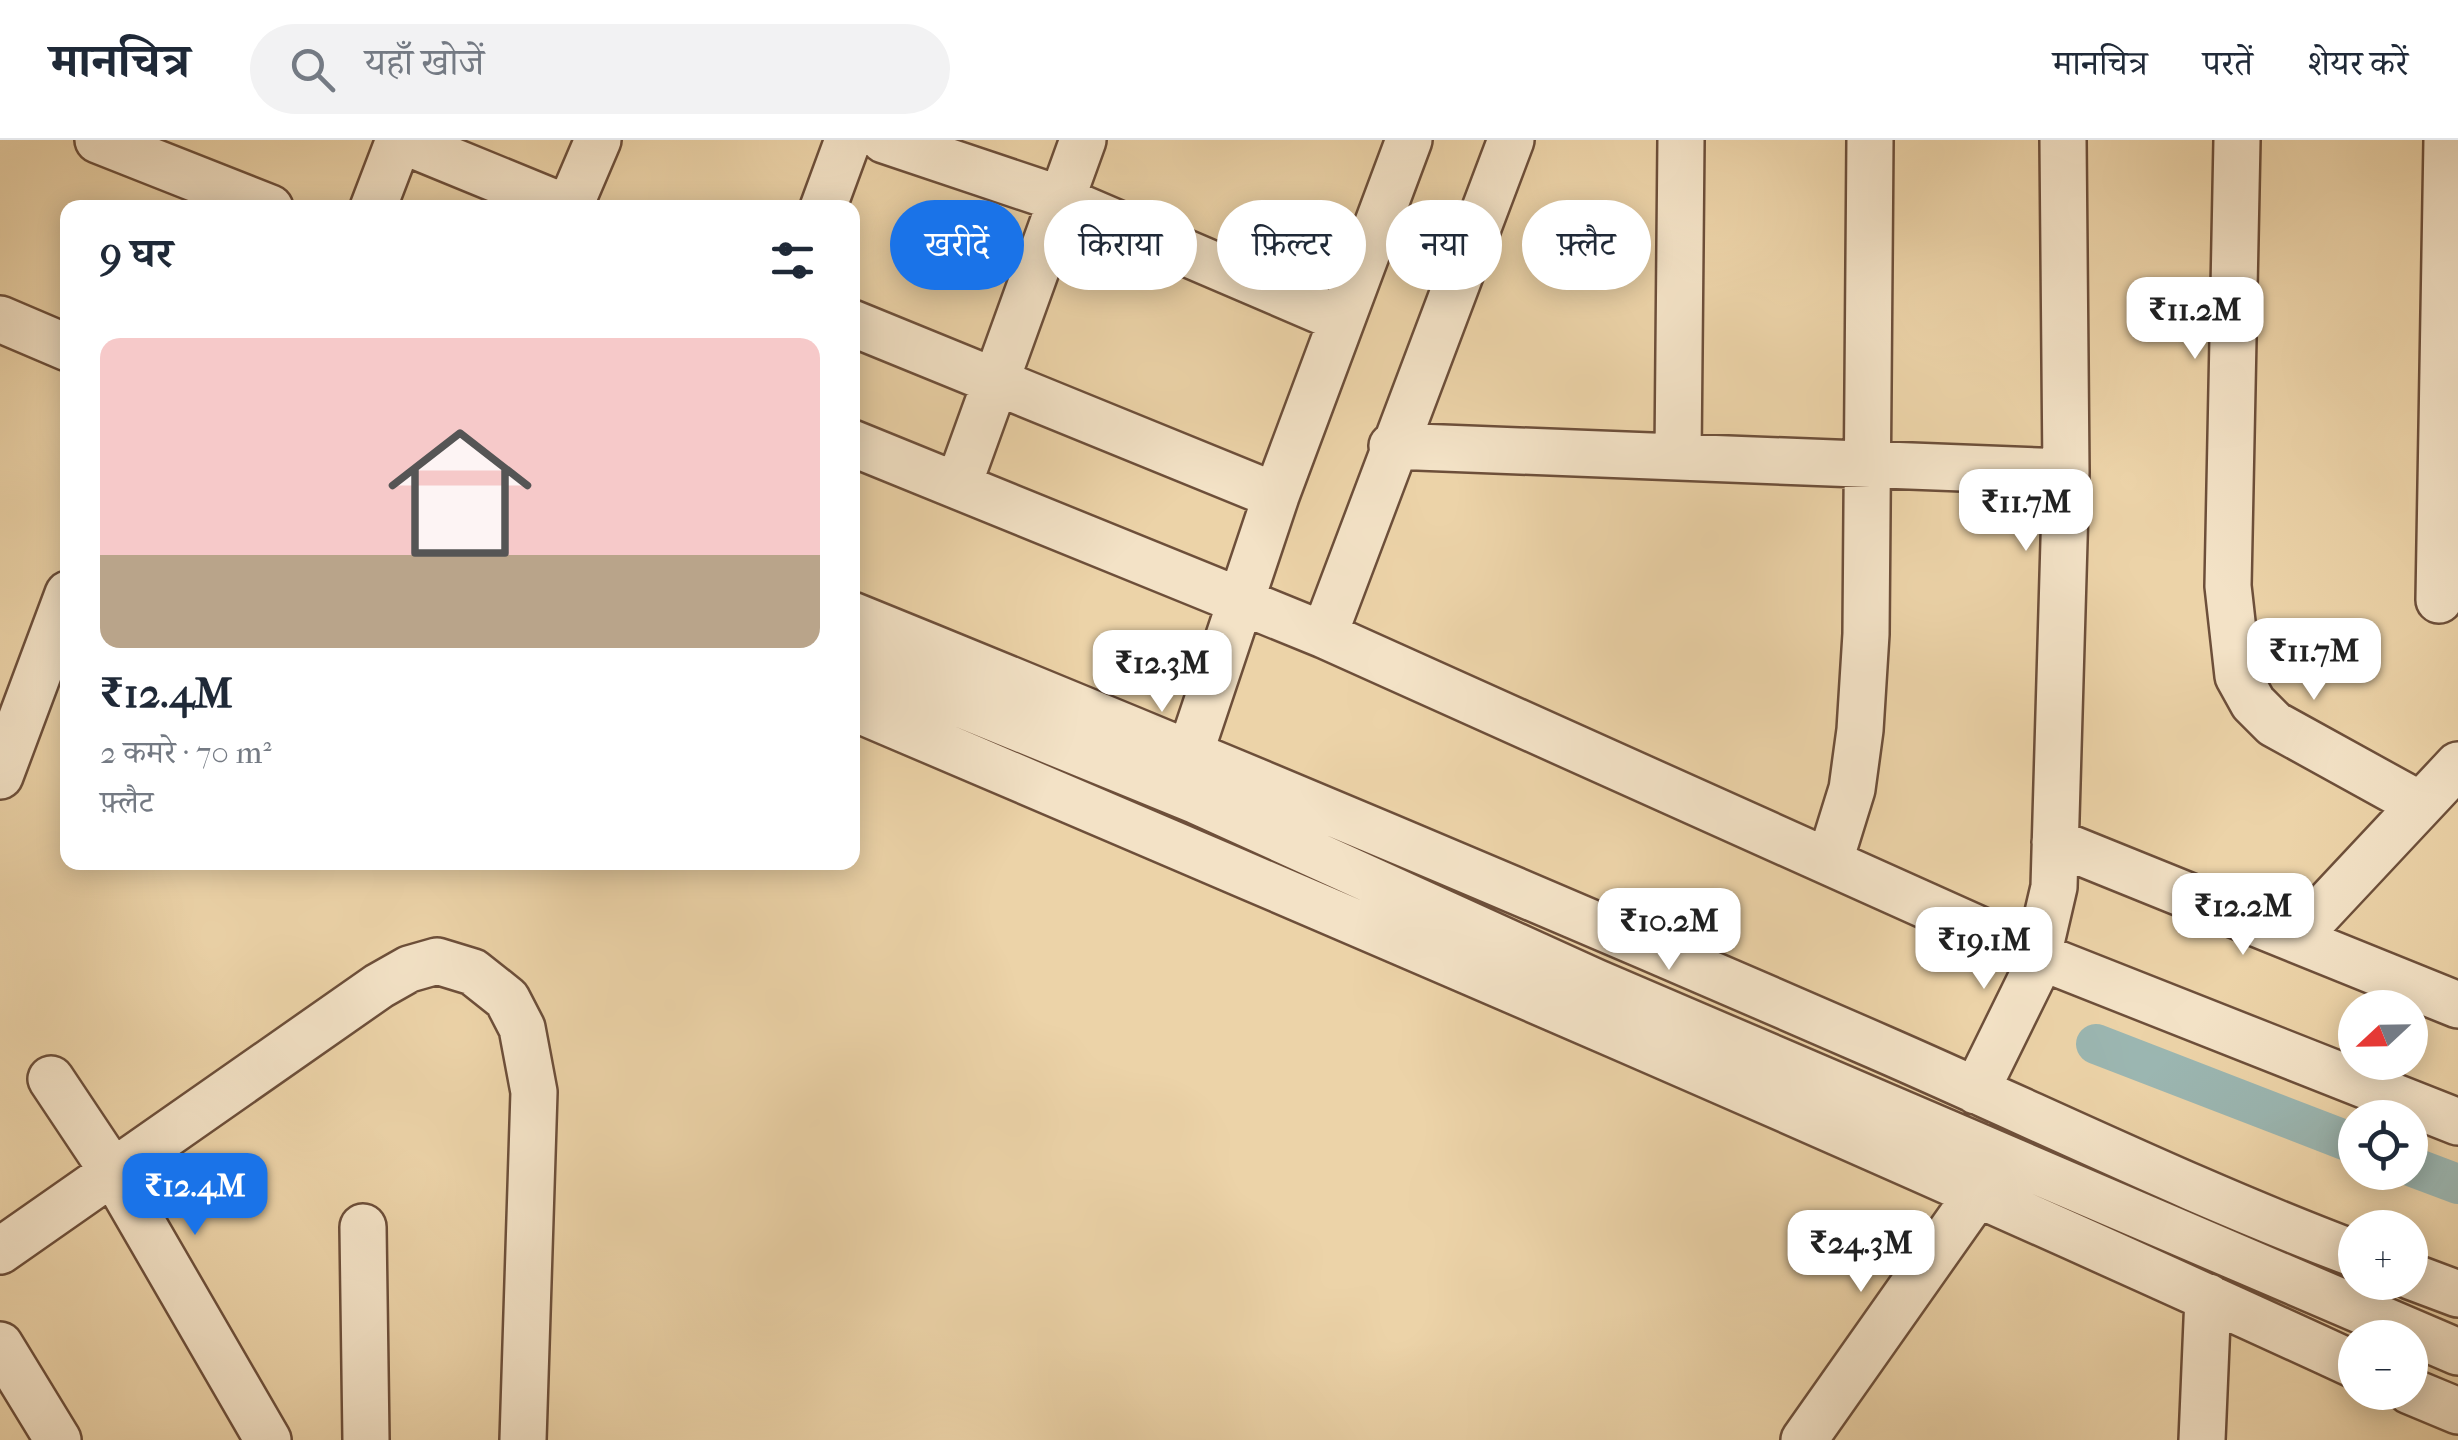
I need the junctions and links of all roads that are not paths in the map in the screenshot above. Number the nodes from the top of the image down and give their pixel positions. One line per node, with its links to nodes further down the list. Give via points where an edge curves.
1 (98, 140): 15 (street)
2 (400, 140): 16 (street); 17 (street)
3 (598, 140): 18 (street)
4 (848, 140): 19 (street)
5 (884, 140): 14 (street)
6 (1084, 140): 14 (street)
7 (1512, 140): 26 (street)
8 (1681, 140): 27 (street)
9 (1870, 140): 28 (street)
10 (2063, 140): 29 (street)
11 (2236, 140): 42 (street, via 2228,586 2238,676 2274,724)
12 (2447, 140): 32 (street)
13 (1397, 144): 20 (street)
14 (1060, 199): 20 (street); 24 (street)
15 (250, 200)
16 (376, 200)
17 (548, 200)
18 (572, 200)
19 (825, 200)
20 (1340, 319): 31 (street)
21 (0, 320): 23 (street)
22 (860, 326): 24 (street)
23 (60, 345)
24 (997, 381): 30 (street); 31 (street)
25 (860, 446): 30 (street)
26 (1392, 446): 27 (street); 36 (street)
27 (1678, 458): 28 (street)
28 (1865, 461): 29 (street); 44 (street, via 1860,730 1852,789)
29 (2066, 472): 43 (street)
30 (958, 486): 33 (street)
31 (1276, 496): 33 (street)
32 (2439, 600)
33 (1236, 611): 36 (street); 39 (street)
34 (60, 615): 41 (street)
35 (860, 618): 39 (street)
36 (1324, 635): 44 (street)
37 (860, 663): 60 (street, via 1197,802 1614,990)
38 (860, 710): 52 (street)
39 (1190, 753): 49 (street)
40 (2458, 765): 42 (street)
41 (0, 776)
42 (2419, 804): 45 (street)
43 (2056, 842): 45 (street); 46 (street, via 2054,887)
44 (1830, 860): 46 (street)
45 (2295, 939): 47 (street)
46 (2036, 964): 49 (street); 50 (street)
47 (2458, 1004)
48 (51, 1079): 51 (street)
49 (1976, 1090): 54 (street)
50 (2458, 1122)
51 (110, 1169): 55 (street); 63 (street); 65 (street, via 409,969 436,961 474,972 507,1000 522,1028 534,1092)
52 (1978, 1193): 58 (street); 66 (street)
53 (363, 1227): 64 (street)
54 (2338, 1247)
55 (0, 1251)
56 (2428, 1283): 57 (street)
57 (2458, 1294)
58 (2208, 1297): 61 (street); 67 (street)
59 (0, 1345): 62 (street)
60 (2458, 1352)
61 (2338, 1357)
62 (58, 1440)
63 (268, 1440)
64 (366, 1440)
65 (523, 1440)
66 (1804, 1440)
67 (2202, 1440)

